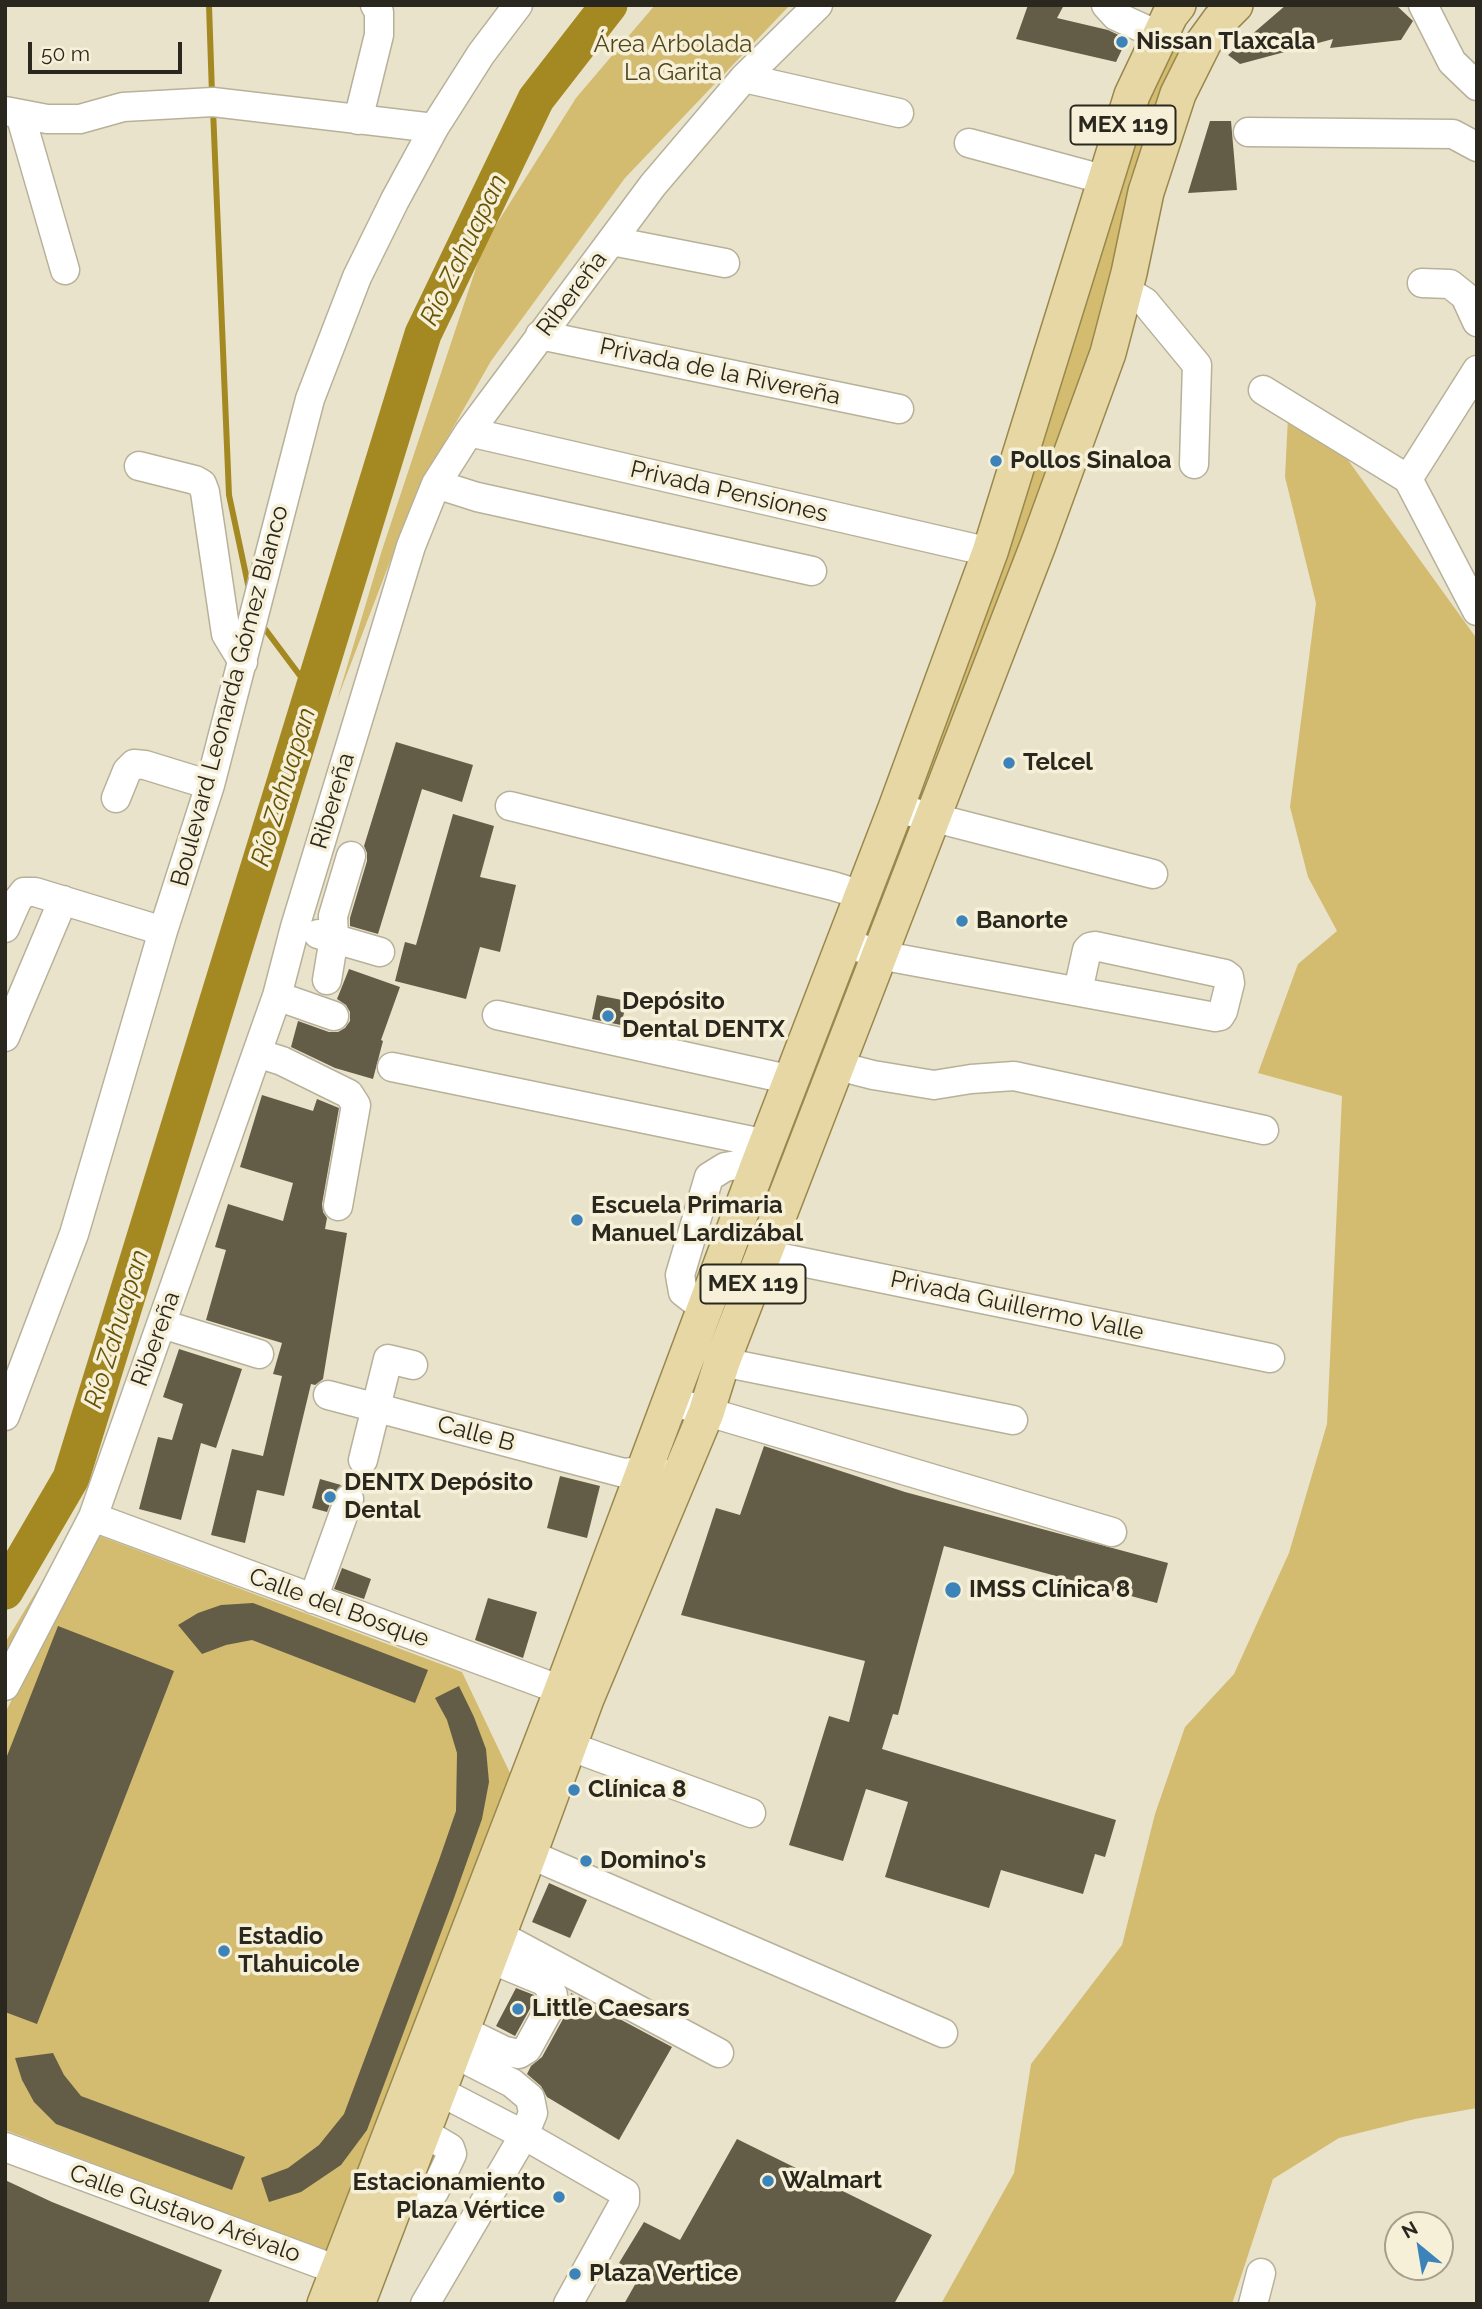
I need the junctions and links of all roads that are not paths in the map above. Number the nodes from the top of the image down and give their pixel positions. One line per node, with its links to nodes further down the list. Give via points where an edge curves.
1 (375, 5): 13 (street, via 379,35)
2 (518, 5): 14 (street, Boulevard Leonarda Gómez Blanco)
3 (818, 5): 9 (street, Ribereña)
4 (1107, 5): 8 (street, via 1116,16)
5 (1178, 5): 8 (main road, MEX 119)
6 (1423, 5): 10 (street, via 1452,62)
7 (1221, 10): 22 (main road, MEX 119, via 1178,94 1146,192)
8 (1160, 36): 18 (main road, MEX 119, via 1132,95)
9 (744, 78): 12 (street); 19 (street, Ribereña)
10 (1477, 86)
11 (13, 113): 13 (street, via 80,119 123,107 213,102); 21 (street)
12 (900, 113)
13 (358, 120): 14 (street)
14 (434, 128): 37 (street, Boulevard Leonarda Gómez Blanco, via 356,277 310,399)
15 (1248, 132): 17 (street, via 1452,134)
16 (969, 143): 18 (street)
17 (1477, 147)
18 (1106, 180): 34 (main road, MEX 119)
19 (612, 241): 20 (street); 25 (street, Ribereña)
20 (725, 263)
21 (65, 270)
22 (1129, 274): 30 (street, via 1145,302 1197,365); 42 (main road, MEX 119, via 1108,353)
23 (1422, 283): 24 (street, via 1450,284 1465,296)
24 (1477, 323)
25 (540, 335): 28 (street, Privada de la Rivereña); 29 (street, Ribereña)
26 (1477, 370): 32 (street)
27 (1263, 390): 32 (street)
28 (899, 409)
29 (469, 432): 33 (street, Ribereña); 34 (street, Privada Pensiones)
30 (1194, 464)
31 (139, 467): 37 (street, via 202,484 226,634)
32 (1408, 480): 36 (street)
33 (436, 484): 35 (street, via 477,498); 47 (street, Ribereña, via 411,546)
34 (990, 552): 41 (main road, MEX 119)
35 (812, 571)
36 (1477, 611)
37 (243, 662): 38 (street, Boulevard Leonarda Gómez Blanco)
38 (210, 785): 39 (street, via 134,764); 49 (street, Boulevard Leonarda Gómez Blanco)
39 (117, 798)
40 (510, 806): 45 (street)
41 (896, 808): 42 (street); 45 (main road, MEX 119)
42 (933, 818): 44 (street); 53 (main road, MEX 119)
43 (351, 856): 50 (street, via 333,916)
44 (1153, 874)
45 (862, 895): 51 (main road, MEX 119)
46 (63, 900): 48 (street, via 24,892); 49 (street); 59 (street)
47 (295, 927): 50 (street); 54 (street, Ribereña)
48 (5, 928)
49 (163, 931): 77 (street, Boulevard Leonarda Gómez Blanco, via 74,1234)
50 (334, 938): 52 (street); 54 (street, via 328,974)
51 (845, 942): 53 (street); 63 (main road, MEX 119)
52 (380, 952)
53 (879, 955): 55 (street); 61 (main road, MEX 119)
54 (287, 957): 56 (street, Ribereña)
55 (1078, 991): 55 (street, via 1214,1017 1223,1011 1230,983 1225,974 1094,946 1087,950)
56 (277, 996): 58 (street); 60 (street, Ribereña)
57 (497, 1015): 63 (street)
58 (334, 1016)
59 (5, 1037)
60 (257, 1053): 66 (street, via 349,1094 356,1105); 68 (street, Ribereña)
61 (838, 1066): 64 (street, via 934,1085 1014,1076); 67 (main road, MEX 119)
62 (392, 1067): 65 (street)
63 (792, 1080): 65 (main road, MEX 119)
64 (1264, 1130)
65 (763, 1152): 74 (main road, MEX 119)
66 (338, 1206)
67 (763, 1254): 70 (street, Privada Guillermo Valle); 72 (main road, MEX 119)
68 (162, 1324): 69 (street); 82 (street, Ribereña)
69 (259, 1354)
70 (1270, 1357)
71 (400, 1362): 75 (street)
72 (722, 1362): 76 (main road, MEX 119); 78 (street)
73 (328, 1395): 75 (street, Calle B)
74 (671, 1401): 76 (street); 80 (main road, MEX 119)
75 (377, 1408): 79 (street); 80 (street, Calle B)
76 (706, 1413): 80 (main road, MEX 119); 83 (street)
77 (5, 1416)
78 (1013, 1420)
79 (363, 1460)
80 (651, 1482): 86 (main road, MEX 119)
81 (349, 1499): 84 (street)
82 (93, 1517): 84 (street, Calle del Bosque); 85 (street, Ribereña)
83 (1112, 1532)
84 (313, 1599): 86 (street, Calle del Bosque)
85 (5, 1686)
86 (574, 1695): 87 (main road, MEX 119); 98 (main road, MEX 119)
87 (569, 1746): 88 (street); 89 (main road, MEX 119)
88 (751, 1813)
89 (529, 1854): 90 (main road, MEX 119); 91 (street)
90 (492, 1946): 92 (main road, MEX 119); 92 (street, via 546,1983 553,2002 527,2049 519,2054); 93 (street)
91 (943, 2032)
92 (457, 2042): 94 (main road, MEX 119); 95 (street, via 530,2098 533,2113)
93 (719, 2053)
94 (439, 2091): 95 (street); 98 (main road, MEX 119, via 401,2188)
95 (524, 2136): 100 (street); 101 (street, via 625,2193 625,2201)
96 (5, 2147): 98 (street, Calle Gustavo Arévalo)
97 (1261, 2273): 102 (street)
98 (354, 2285): 99 (main road, MEX 119)
99 (325, 2304)
100 (425, 2304)
101 (568, 2304)
102 (1253, 2304)

